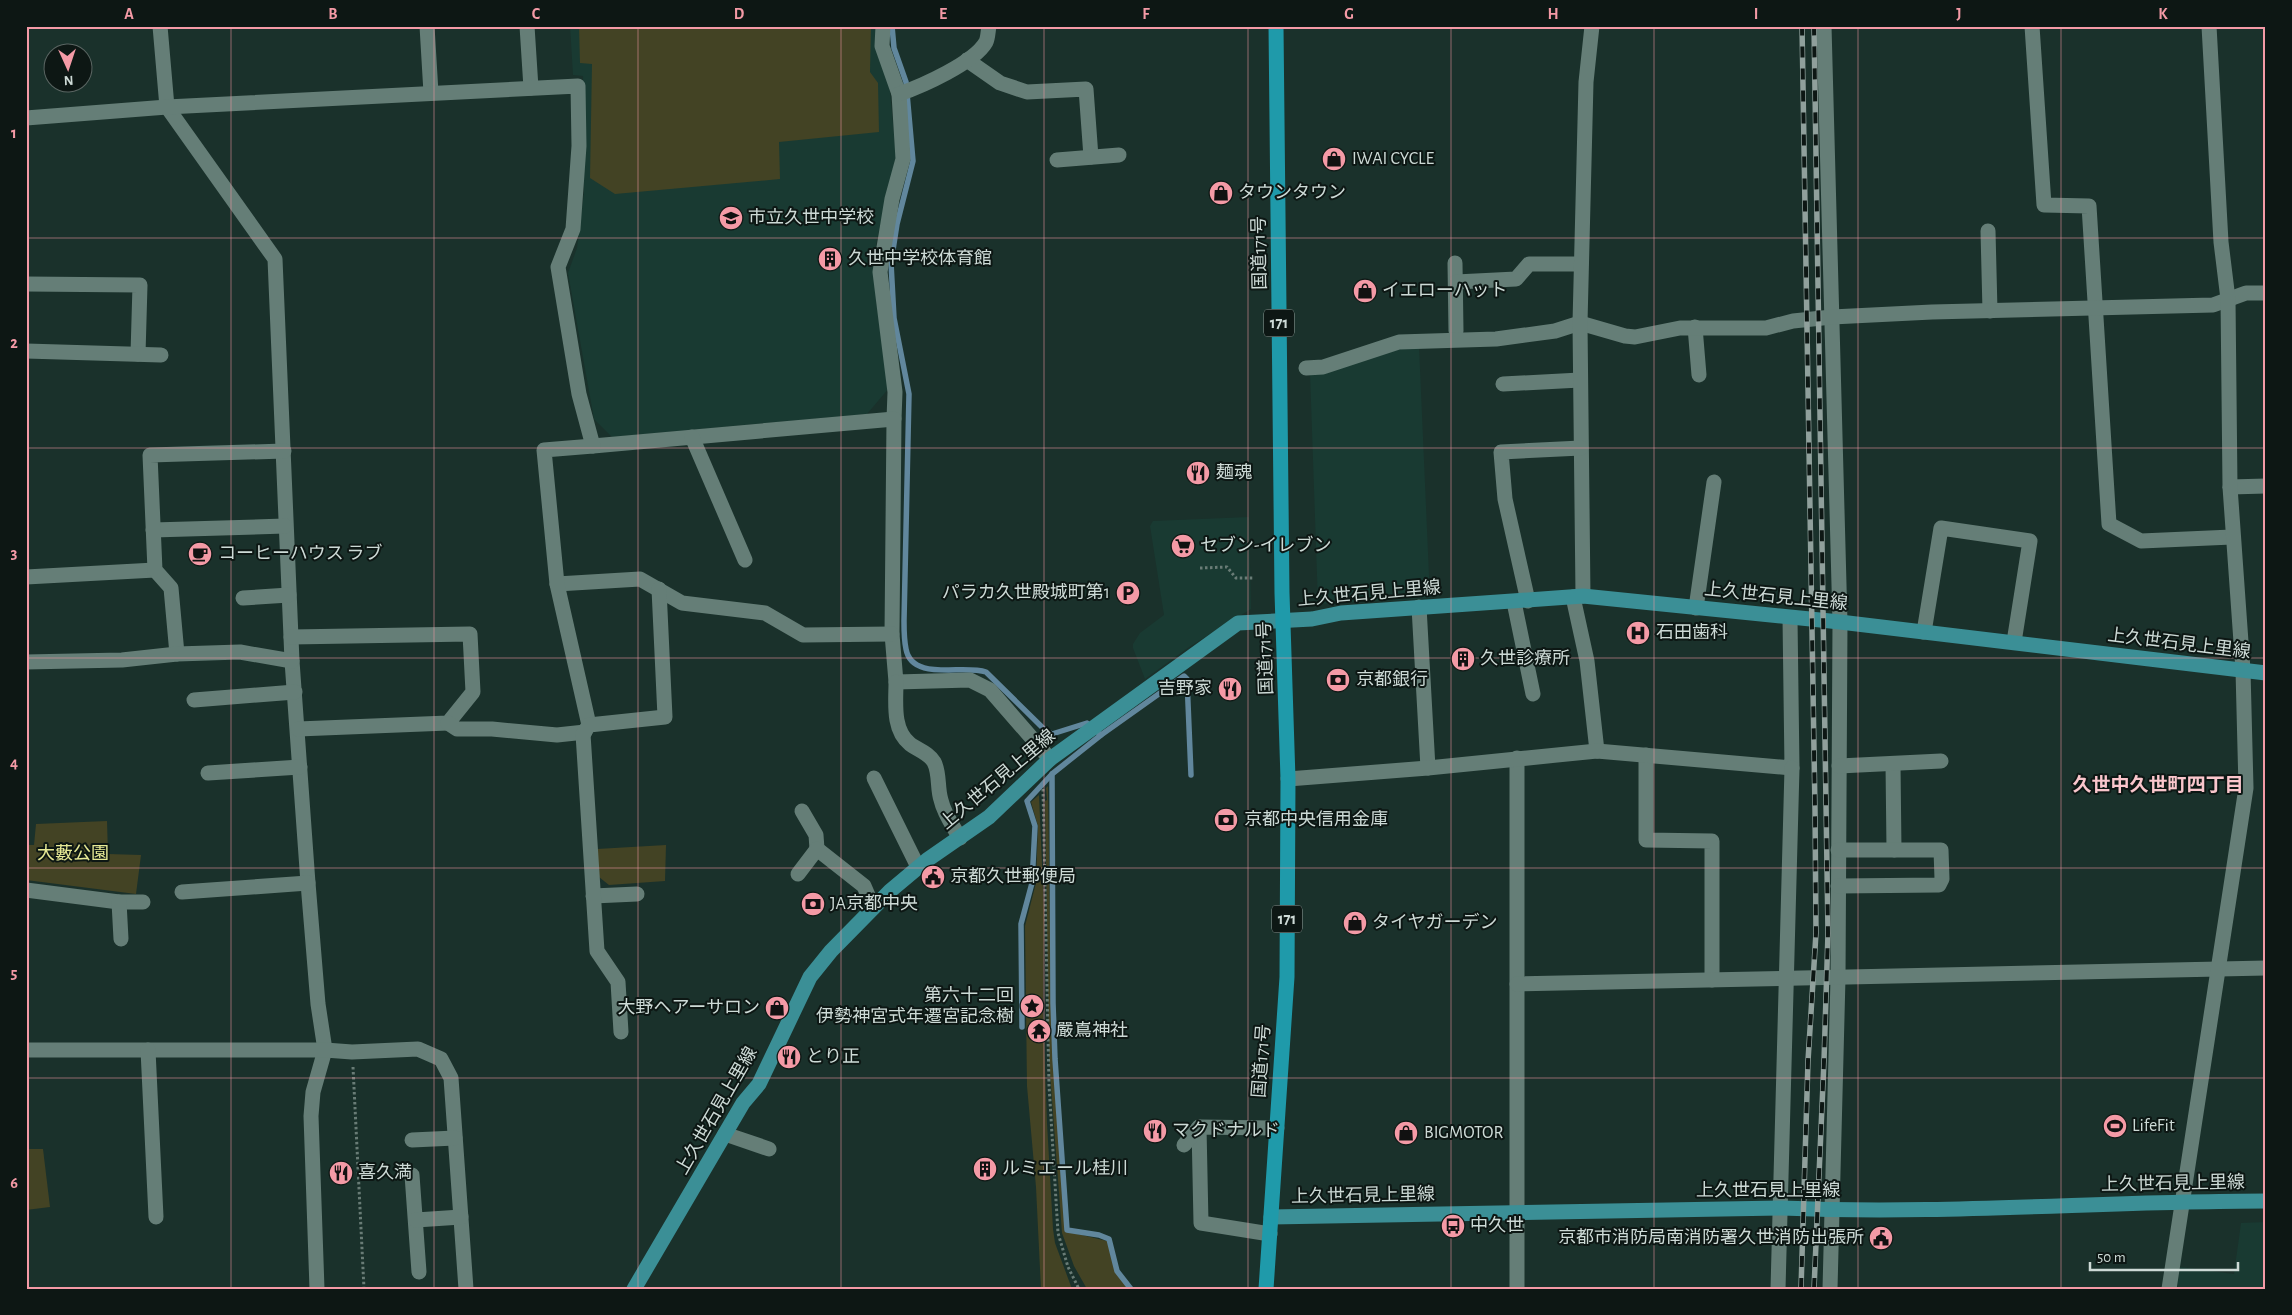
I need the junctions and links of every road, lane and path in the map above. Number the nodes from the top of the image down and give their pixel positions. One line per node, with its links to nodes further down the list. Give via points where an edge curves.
1 (160, 26): 15 (street)
2 (427, 26): 13 (street)
3 (527, 26): 12 (street)
4 (883, 26): 14 (street, via 882,46)
5 (989, 26): 11 (street, via 986,42)
6 (1276, 26): 65 (highway, 国道171号 / 171)
7 (1592, 26): 22 (street, via 1586,82)
8 (1824, 26): 29 (street)
9 (2032, 26): 27 (street, via 2044,205 2089,206)
10 (2209, 26): 26 (street, via 2221,242)
11 (967, 60): 14 (street, via 924,85); 18 (street, via 1000,83 1027,92 1086,88)
12 (531, 88): 13 (street); 42 (street, via 578,86 579,146 573,229 558,268 579,394)
13 (432, 93): 15 (street)
14 (900, 94): 40 (street, via 902,159 880,272 895,392)
15 (167, 108): 16 (street); 44 (street, via 275,259)
16 (26, 118)
17 (1119, 155): 18 (street)
18 (1091, 158): 19 (street)
19 (1057, 160)
20 (1988, 231): 28 (street)
21 (1455, 263): 23 (street)
22 (1581, 264): 23 (street, via 1530,264 1516,279); 30 (street)
23 (1456, 282): 32 (street)
24 (26, 284): 34 (street, via 140,285)
25 (2266, 292): 26 (street, via 2246,293)
26 (2228, 299): 27 (street, via 2213,305); 47 (street)
27 (2096, 307): 28 (street); 50 (street, via 2109,524 2141,541)
28 (1990, 311): 29 (street)
29 (1832, 317): 31 (street, via 1766,328); 66 (street)
30 (1580, 323): 31 (street, via 1635,337); 36 (street, via 1555,331 1496,339 1399,342 1323,367); 38 (street)
31 (1695, 327): 37 (street)
32 (1456, 331)
33 (26, 351): 34 (street)
34 (138, 354): 35 (street)
35 (161, 355)
36 (1306, 368)
37 (1700, 375)
38 (1580, 380): 39 (street); 43 (street)
39 (1503, 384)
40 (894, 418): 41 (street); 68 (street)
41 (692, 437): 42 (street); 51 (street)
42 (593, 446): 56 (street, via 544,450)
43 (1582, 448): 59 (street); 61 (street, via 1502,452 1505,499)
44 (284, 451): 48 (street); 49 (street, via 150,455)
45 (1714, 482): 63 (street)
46 (2266, 486): 47 (street)
47 (2230, 487): 50 (street)
48 (285, 526): 49 (street); 58 (street)
49 (153, 530): 53 (street)
50 (2232, 537): 74 (street)
51 (745, 560)
52 (1200, 568): 55 (path, via 1227,567 1236,578)
53 (155, 570): 54 (street); 71 (street, via 171,588)
54 (26, 576)
55 (1254, 578)
56 (557, 584): 57 (street, via 640,579); 81 (street)
57 (659, 589): 68 (street, via 682,603 765,613 803,635); 81 (street, via 665,717)
58 (289, 595): 60 (street); 69 (street)
59 (1578, 597): 61 (main road, 上久世石見上里線); 63 (main road, 上久世石見上里線); 83 (street)
60 (243, 598)
61 (1521, 602): 62 (main road, 上久世石見上里線); 78 (street)
62 (1419, 607): 65 (main road, 上久世石見上里線); 91 (street)
63 (1696, 608): 64 (main road, 上久世石見上里線)
64 (1790, 618): 66 (main road, 上久世石見上里線); 92 (street)
65 (1283, 620): 86 (main road, 上久世石見上里線, via 1238,623); 95 (highway, 国道171号 / 171)
66 (1840, 622): 67 (main road, 上久世石見上里線); 89 (street)
67 (1924, 632): 70 (main road, 上久世石見上里線); 70 (street, via 1941,528 2030,541)
68 (892, 634): 76 (street)
69 (291, 636): 72 (street); 80 (street, via 470,634 473,692)
70 (2014, 642): 74 (main road, 上久世石見上里線)
71 (177, 654): 72 (street, via 240,652); 73 (street, via 122,660)
72 (292, 661): 77 (street)
73 (26, 662)
74 (2243, 670): 75 (main road, 上久世石見上里線); 115 (street, via 2246,788)
75 (2266, 673)
76 (896, 682): 86 (street, via 970,680 980,684 990,690); 98 (street, via 899,732 909,743 930,756 935,764 942,804)
77 (295, 692): 79 (street); 82 (street)
78 (1533, 694)
79 (194, 700)
80 (448, 723): 81 (street, via 457,729 557,735); 82 (street)
81 (587, 728): 109 (street, via 583,734)
82 (298, 729): 90 (street)
83 (1597, 750): 84 (street); 85 (street)
84 (1646, 754): 92 (street); 118 (street, via 1646,840 1712,841)
85 (1517, 758): 91 (street); 119 (street)
86 (1050, 759): 98 (main road, 上久世石見上里線, via 989,816)
87 (1941, 761): 88 (street)
88 (1893, 764): 89 (street); 101 (street)
89 (1839, 766): 100 (street)
90 (300, 767): 93 (street); 104 (street)
91 (1428, 768): 95 (street)
92 (1792, 768): 117 (street)
93 (208, 773)
94 (874, 778): 102 (street)
95 (1288, 779): 126 (highway, 国道171号 / 171, via 1287,977)
96 (1043, 789): 148 (path, via 1049,1085 1058,1233 1068,1268)
97 (802, 811): 99 (street, via 816,836)
98 (960, 838): 102 (main road, 上久世石見上里線)
99 (817, 849): 103 (street); 112 (street, via 864,886)
100 (1838, 850): 101 (street); 105 (street)
101 (1894, 850): 105 (street, via 1940,850 1942,879 1939,885)
102 (918, 868): 112 (main road, 上久世石見上里線)
103 (798, 874)
104 (308, 883): 107 (street); 123 (street)
105 (1838, 886): 116 (street)
106 (26, 890): 110 (street)
107 (182, 892)
108 (637, 894): 109 (street)
109 (593, 896): 120 (street, via 597,951 618,982)
110 (119, 902): 111 (street); 113 (street)
111 (144, 902)
112 (873, 907): 127 (main road, 上久世石見上里線, via 810,978 759,1084 743,1103)
113 (121, 939)
114 (2266, 968): 115 (street)
115 (2220, 970): 116 (street); 133 (street)
116 (1838, 978): 117 (street); 136 (street)
117 (1787, 979): 118 (street); 135 (street)
118 (1712, 980): 119 (street)
119 (1517, 984): 137 (street)
120 (621, 1032)
121 (26, 1050): 122 (street)
122 (148, 1050): 123 (street); 138 (street)
123 (325, 1050): 124 (street); 144 (street, via 310,1116)
124 (352, 1052): 128 (street, via 418,1049 441,1058 452,1078); 145 (path)
125 (1199, 1127): 126 (street); 130 (street); 142 (street, via 1201,1223)
126 (1277, 1128): 140 (highway, 国道171号 / 171)
127 (725, 1134): 131 (street); 147 (main road, 上久世石見上里線)
128 (455, 1138): 129 (street); 139 (street)
129 (412, 1140)
130 (1184, 1145)
131 (769, 1149)
132 (412, 1175): 141 (street)
133 (2183, 1201): 134 (main road, 上久世石見上里線); 136 (main road, 上久世石見上里線); 153 (street)
134 (2266, 1201)
135 (1782, 1208): 136 (main road, 上久世石見上里線); 137 (main road, 上久世石見上里線); 151 (street)
136 (1833, 1210): 152 (street)
137 (1517, 1212): 140 (main road, 上久世石見上里線); 150 (street)
138 (156, 1217)
139 (461, 1217): 141 (street); 146 (street)
140 (1271, 1217): 142 (highway, 国道171号 / 171)
141 (416, 1220): 143 (street)
142 (1270, 1234): 149 (highway, 国道171号 / 171)
143 (419, 1272)
144 (317, 1289)
145 (364, 1289)
146 (466, 1289)
147 (634, 1289)
148 (1079, 1289)
149 (1266, 1289)
150 (1518, 1289)
151 (1778, 1289)
152 (1830, 1289)
153 (2169, 1289)

